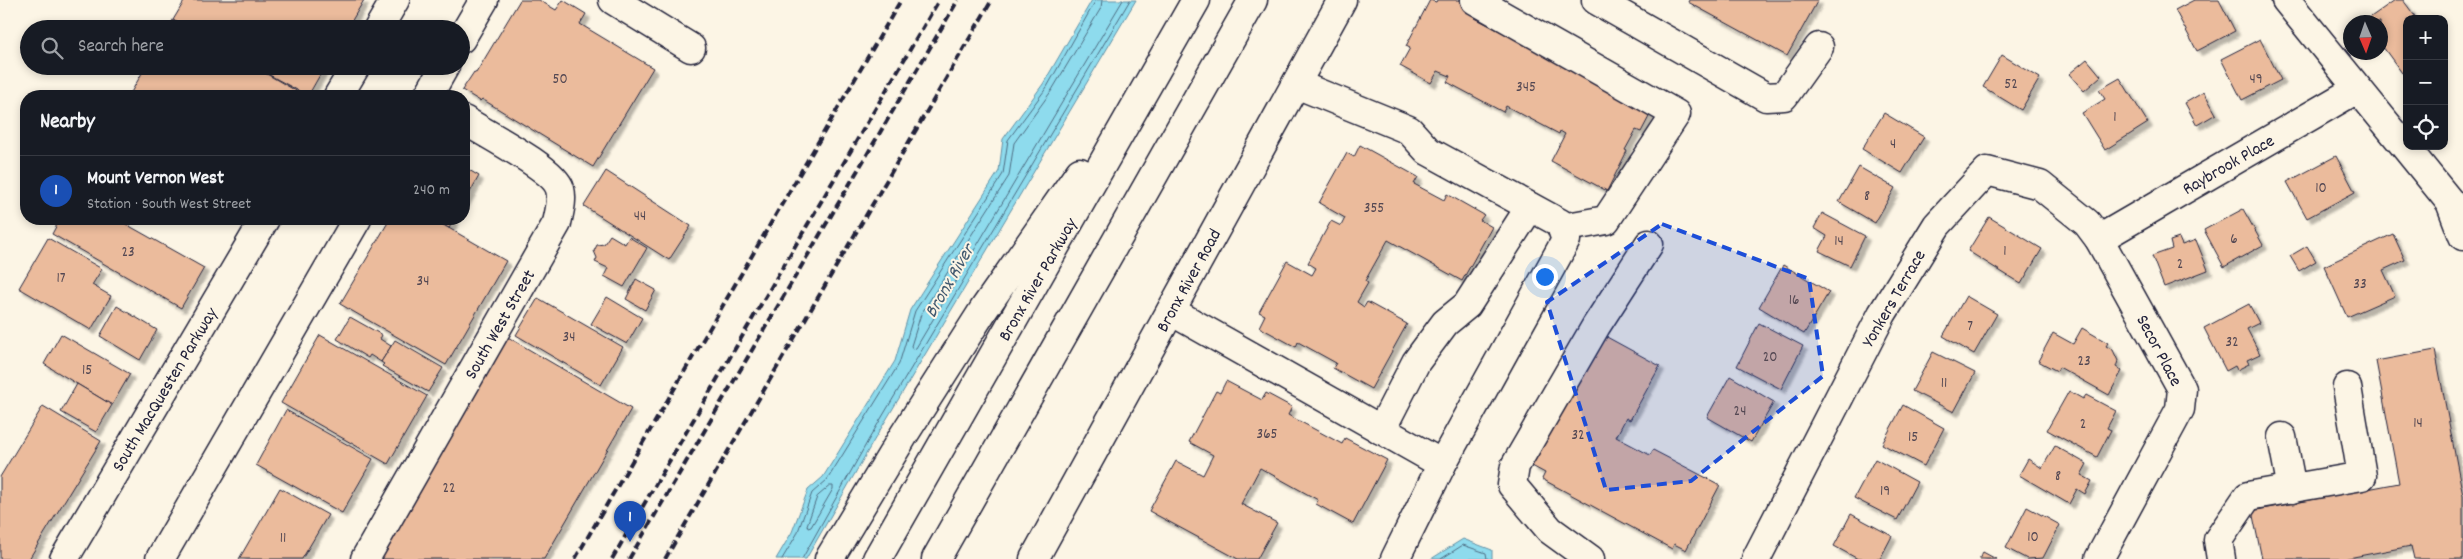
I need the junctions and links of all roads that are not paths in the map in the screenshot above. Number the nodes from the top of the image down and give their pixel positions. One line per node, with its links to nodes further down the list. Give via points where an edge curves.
1 (395, 0): 10 (main road)
2 (484, 0): 11 (main road)
3 (614, 0): 13 (main road)
4 (1196, 0): 14 (main road, Bronx River Parkway)
5 (1252, 0): 40 (main road)
6 (1342, 0): 17 (main road, Bronx River Road)
7 (1475, 0): 25 (main road, via 1676,114 1606,220)
8 (1596, 0): 12 (main road, via 1766,97 1784,96)
9 (2286, 0): 18 (main road)
10 (383, 20)
11 (470, 24)
12 (1819, 46)
13 (691, 48)
14 (1168, 48): 38 (main road, via 984,309); 39 (main road, Bronx River Parkway)
15 (351, 75): 19 (main road)
16 (440, 75): 20 (main road)
17 (1296, 84): 22 (main road, via 1409,130 1428,151); 29 (main road, Bronx River Road)
18 (2357, 89): 26 (main road, via 2450,202); 27 (main road, Raybrook Place)
19 (342, 90)
20 (431, 90)
21 (470, 124): 37 (main road, South West Street, via 549,172 560,188 561,206 557,223)
22 (1530, 207): 25 (main road); 31 (main road, via 1467,305 1445,323 1416,362)
23 (261, 225): 35 (main road, South MacQuesten Parkway)
24 (354, 225): 36 (main road)
25 (1562, 228): 33 (main road, via 1566,240)
26 (2463, 236)
27 (2099, 239): 44 (main road, Yonkers Terrace, via 2087,223 2040,185 1987,171 1936,226 1882,314); 45 (main road, Secor Place, via 2182,389 2180,409)
28 (1649, 244): 43 (main road, via 1596,326 1515,466 1512,485 1550,530)
29 (1171, 311): 31 (main road); 41 (main road, Bronx River Road)
30 (2347, 387): 34 (main road, via 2362,476)
31 (1381, 430): 33 (main road)
32 (2282, 437): 34 (main road)
33 (1442, 464): 42 (main road)
34 (2292, 489): 46 (main road, via 2248,496 2218,540)
35 (64, 559)
36 (160, 559)
37 (365, 559)
38 (829, 559)
39 (877, 559)
40 (936, 559)
41 (1034, 559)
42 (1394, 559)
43 (1590, 559)
44 (1756, 559)
45 (2099, 559)
46 (2221, 559)

